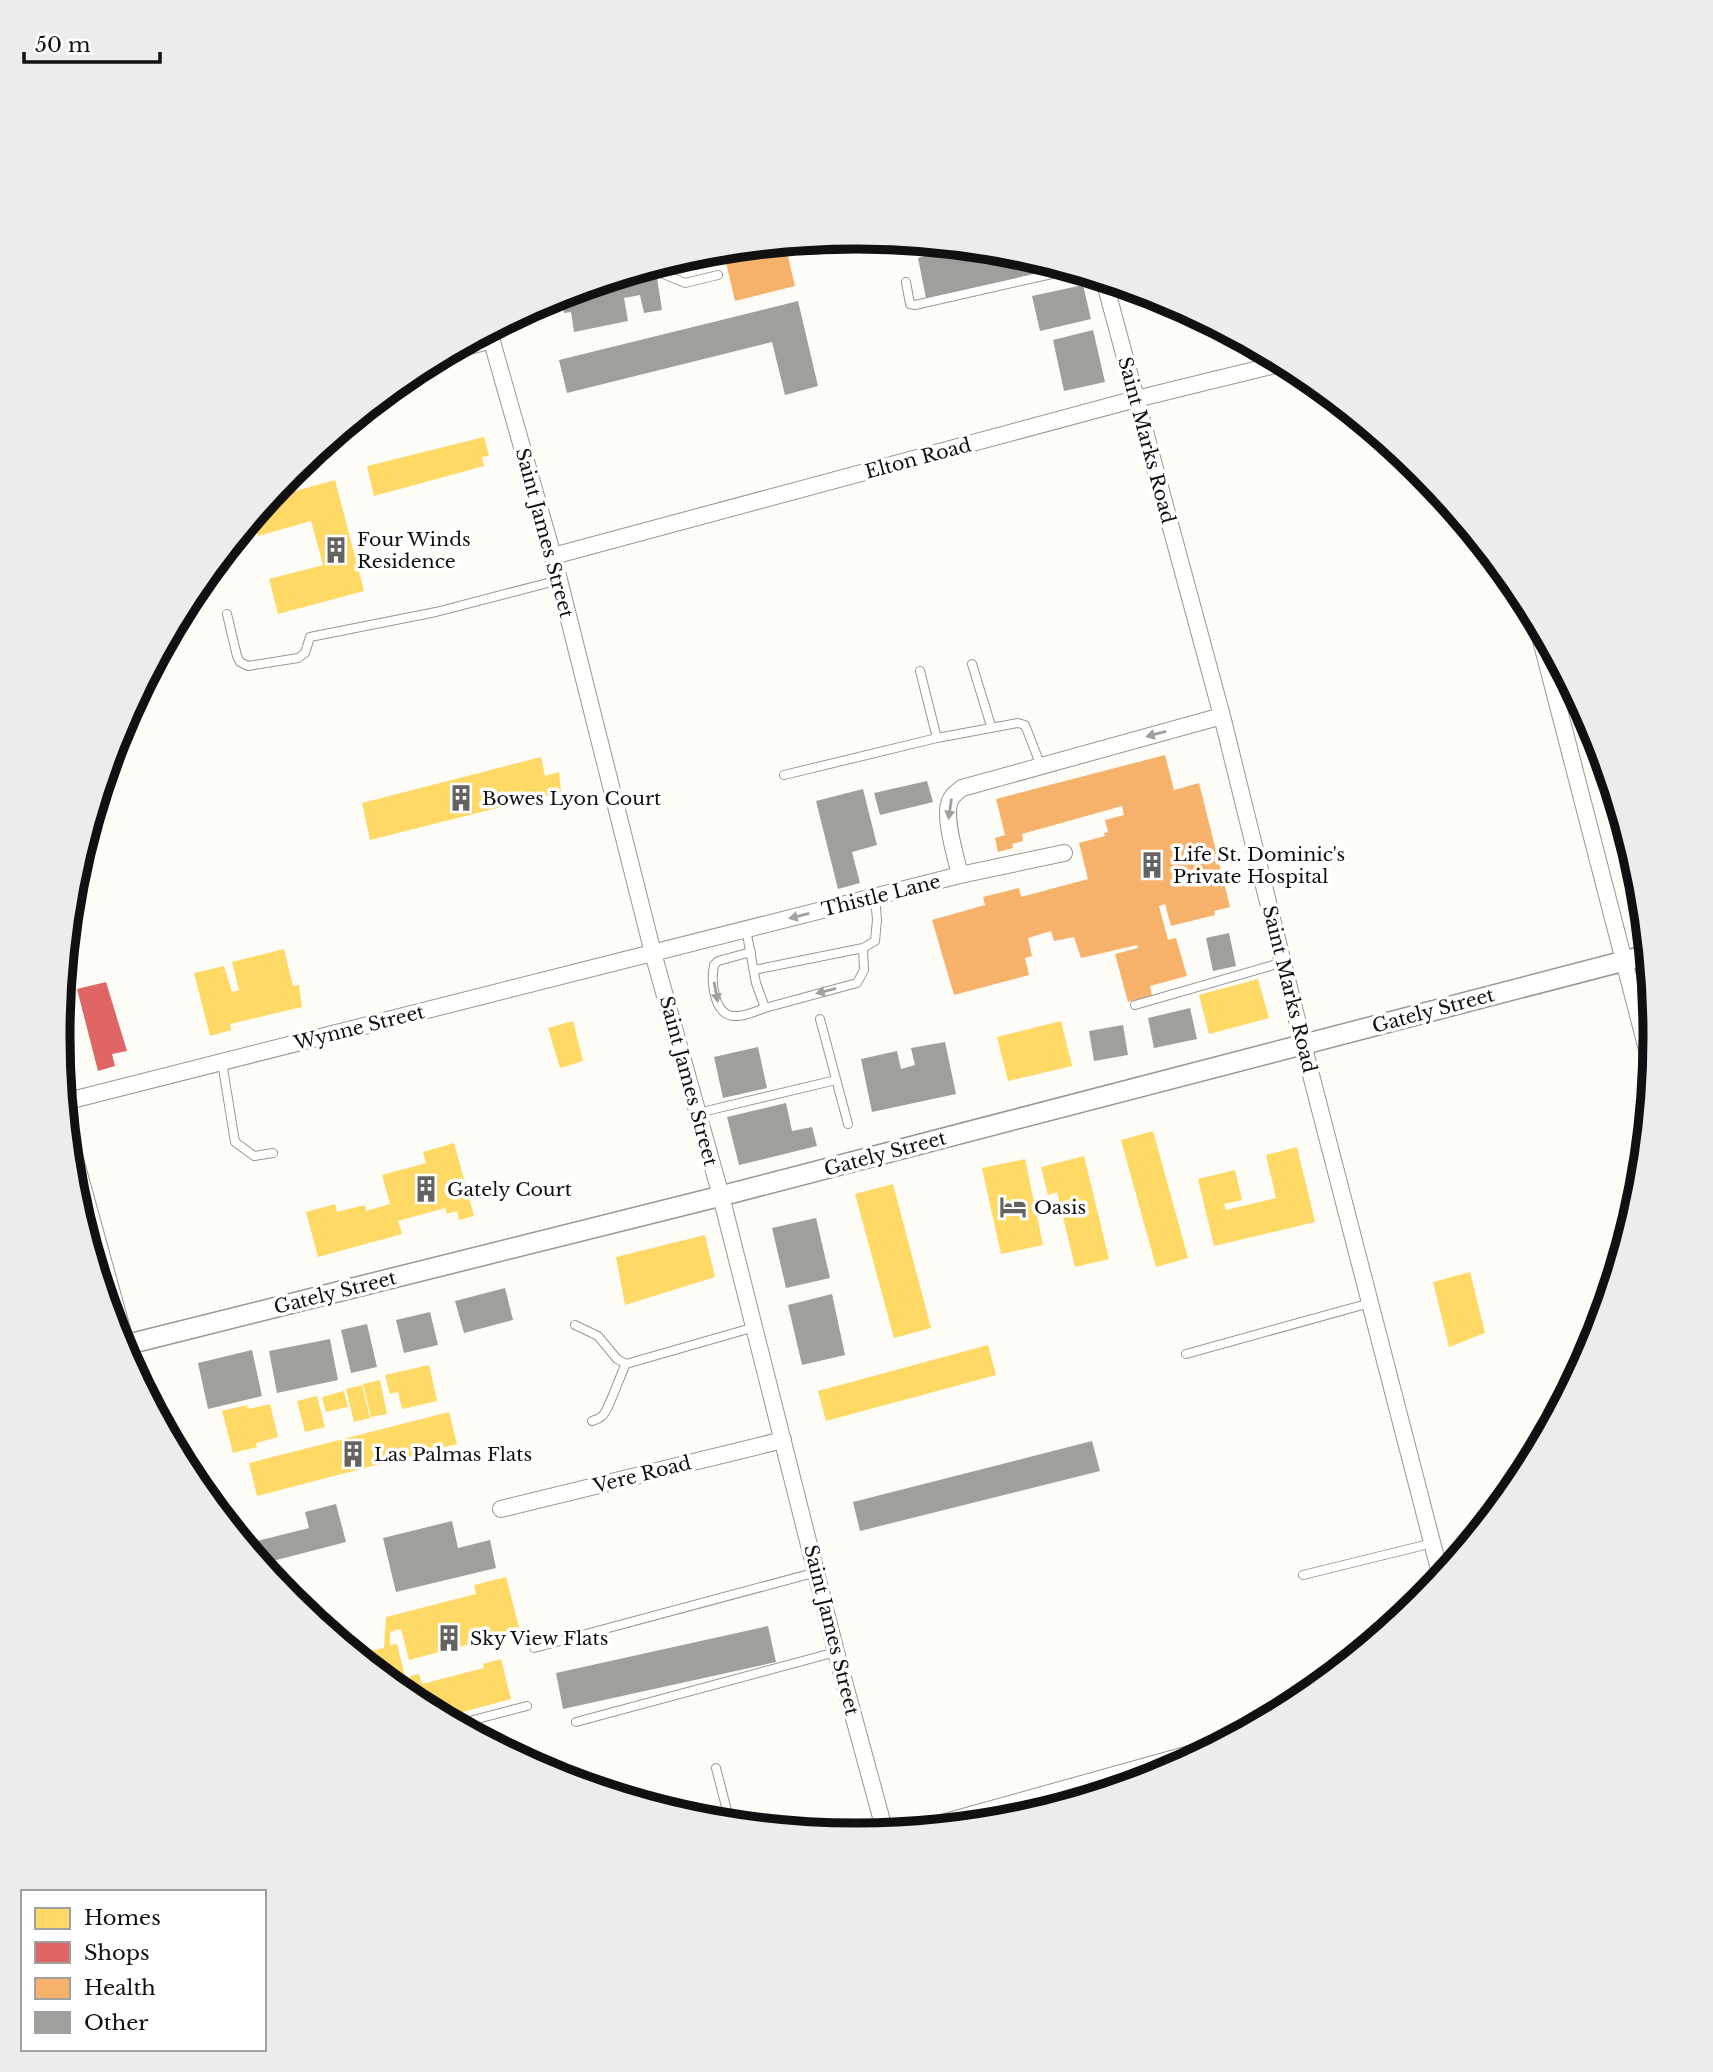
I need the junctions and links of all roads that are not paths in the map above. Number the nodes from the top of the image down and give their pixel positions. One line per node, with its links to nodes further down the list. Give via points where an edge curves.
1 (664, 274): 3 (lane, via 685,282)
2 (1052, 274): 4 (lane, via 915,306 910,304)
3 (718, 275)
4 (906, 282)
5 (1107, 290): 8 (street, Saint Marks Road)
6 (491, 340): 9 (street, Saint James Street)
7 (1268, 367): 8 (street, Elton Road)
8 (1136, 399): 9 (street, Elton Road); 15 (street, Saint Marks Road)
9 (553, 556): 10 (street, Saint James Street)
10 (559, 580): 11 (lane, via 436,612 310,637 305,653 298,658 248,666 240,662); 26 (street, Saint James Street)
11 (227, 614)
12 (1545, 656): 28 (street)
13 (972, 664): 16 (lane)
14 (920, 671): 17 (lane)
15 (1222, 716): 18 (street, Thistle Lane, one-way to 18); 29 (street, Saint Marks Road)
16 (991, 726): 17 (lane); 18 (lane, via 1025,725)
17 (937, 738): 19 (lane)
18 (1041, 766): 21 (street, Thistle Lane, one-way to 21, via 976,783 954,794 948,818)
19 (784, 775)
20 (1065, 853): 21 (street)
21 (960, 875): 22 (street, Thistle Lane)
22 (875, 897): 23 (street, Thistle Lane, one-way to 23); 24 (lane, via 875,941)
23 (746, 929): 25 (lane); 26 (street, Thistle Lane)
24 (863, 948): 30 (lane); 32 (lane, one-way to 32, via 864,970 857,983)
25 (751, 952): 30 (lane); 32 (lane, one-way to 32, via 714,965 715,992 726,1015)
26 (653, 953): 36 (street, Wynne Street); 39 (street, Saint James Street)
27 (1638, 957): 28 (street, Gately Street)
28 (1623, 961): 34 (street); 35 (street, Gately Street)
29 (1284, 962): 31 (lane); 35 (street, Saint Marks Road)
30 (754, 970): 32 (lane)
31 (1135, 1005)
32 (765, 1008)
33 (820, 1019): 37 (lane)
34 (1643, 1035)
35 (1303, 1044): 42 (street, Gately Street); 43 (street, Saint Marks Road)
36 (222, 1062): 38 (street, Wynne Street); 41 (lane, via 235,1142 254,1156)
37 (836, 1080): 39 (lane); 40 (lane)
38 (73, 1100)
39 (698, 1113): 42 (street, Saint James Street)
40 (848, 1124)
41 (273, 1153)
42 (721, 1196): 45 (street, Saint James Street); 46 (street, Gately Street)
43 (1370, 1303): 47 (lane); 52 (street, Saint Marks Road)
44 (575, 1325): 48 (lane, via 598,1336)
45 (754, 1327): 48 (lane); 50 (street, Saint James Street)
46 (133, 1343)
47 (1186, 1354)
48 (626, 1364): 49 (lane, via 609,1408)
49 (592, 1421)
50 (783, 1440): 51 (street, Vere Road); 54 (street, Saint James Street)
51 (501, 1509)
52 (1433, 1544): 53 (street, Saint Marks Road); 55 (lane)
53 (1438, 1565)
54 (817, 1572): 56 (lane); 57 (street, Saint James Street)
55 (1303, 1574)
56 (534, 1648)
57 (836, 1652): 60 (lane); 65 (street, Saint James Street)
58 (527, 1706): 59 (lane)
59 (470, 1721)
60 (576, 1722)
61 (1157, 1763): 64 (street)
62 (716, 1768): 63 (lane)
63 (727, 1811)
64 (980, 1812)
65 (882, 1822)

